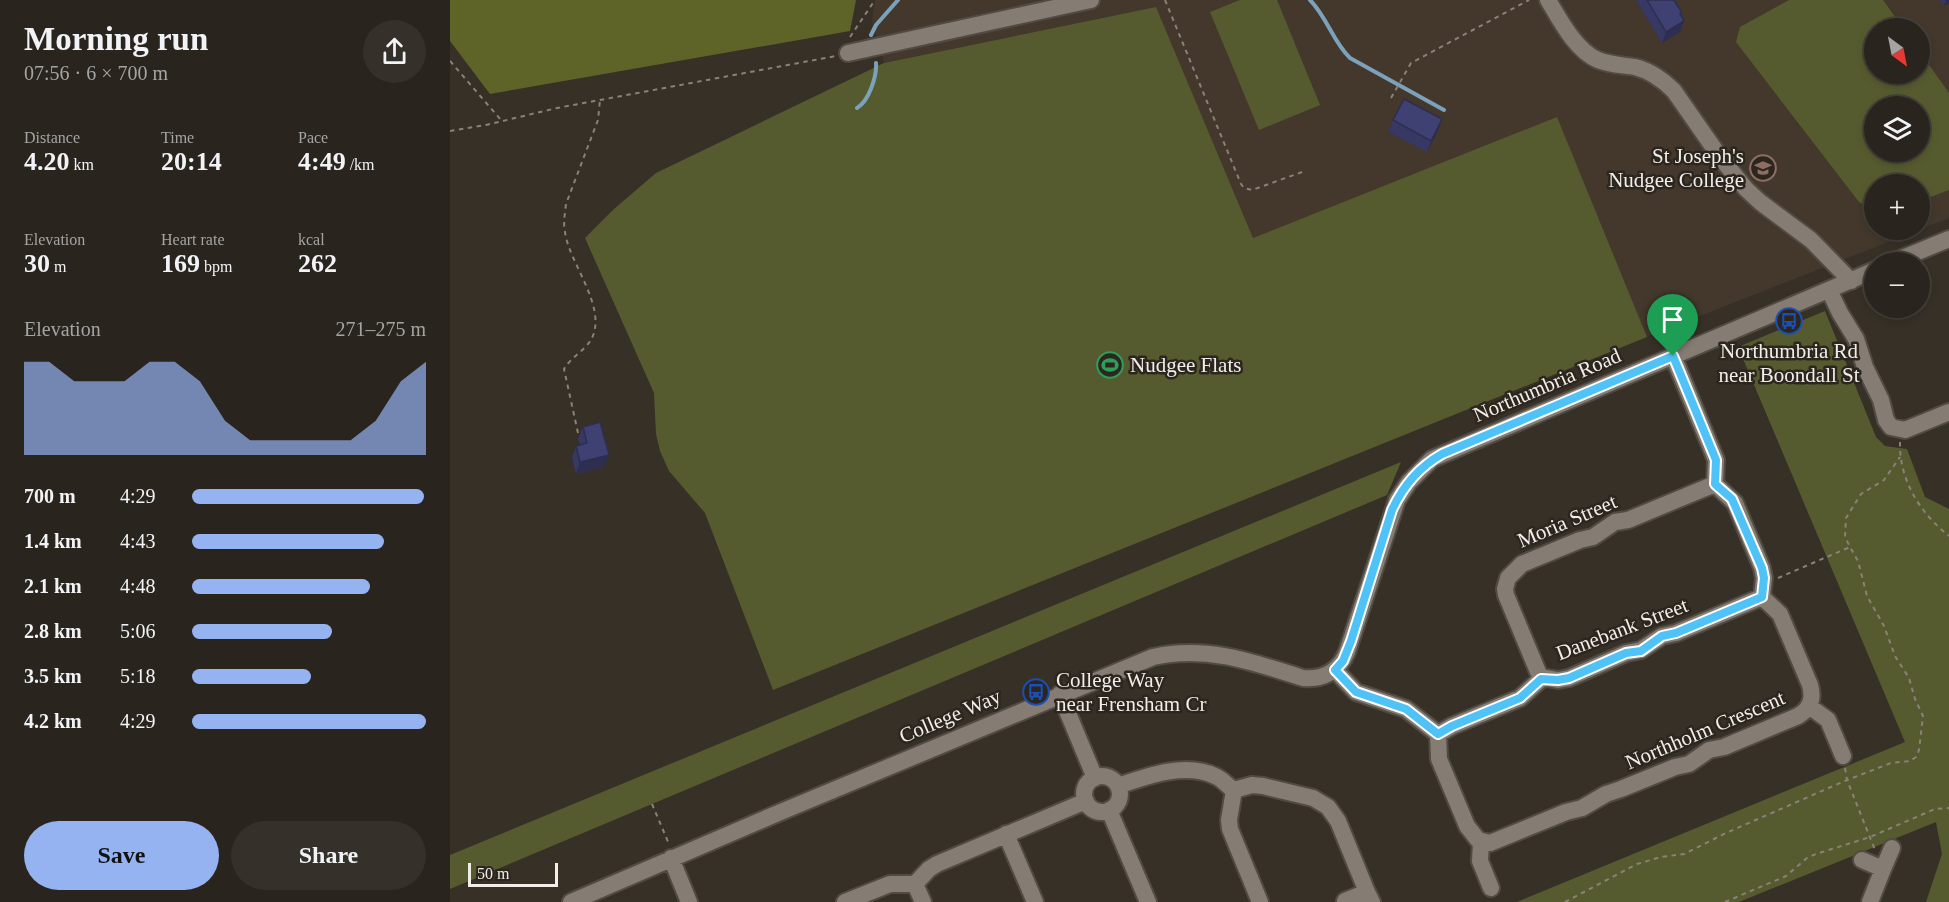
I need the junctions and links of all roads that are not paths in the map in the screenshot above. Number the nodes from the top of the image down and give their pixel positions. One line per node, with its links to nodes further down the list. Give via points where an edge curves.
1 (1091, 0): 3 (street)
2 (1548, 0): 7 (street, via 1568,33 1591,56 1637,68 1665,82 1746,189 1811,240)
3 (843, 49)
4 (1949, 239): 5 (street)
5 (1917, 252)
6 (1864, 275): 7 (street, Northumbria Road)
7 (1851, 281): 8 (street, Northumbria Road)
8 (1829, 290): 9 (street, Northumbria Road); 10 (street, via 1856,339 1888,424 1900,430 1910,429)
9 (1673, 356): 11 (street, via 1716,460); 13 (street, Northumbria Road, via 1442,454 1424,466 1408,482 1392,510 1347,652)
10 (1949, 412)
11 (1715, 484): 12 (street, via 1735,503 1762,568); 14 (street, Moria Street, via 1628,520 1614,522 1593,537 1522,564 1512,572 1506,583 1506,595)
12 (1763, 590): 14 (street, Danebank Street, via 1676,633 1662,636 1641,651 1626,653 1569,678); 16 (street, Northholm Crescent, via 1783,618 1810,685)
13 (1335, 670): 15 (street, College Way, via 1316,678 1303,678 1227,655 1181,652 1135,663); 17 (street, via 1356,692 1406,709)
14 (1541, 679): 17 (street, Danebank Street, via 1520,698)
15 (1060, 694): 19 (street); 27 (street, College Way)
16 (1809, 706): 18 (street, via 1828,720); 25 (street, Northholm Crescent, via 1798,716 1709,750 1689,764 1606,794 1582,808 1495,842)
17 (1438, 734): 25 (street, via 1439,759 1467,826)
18 (1843, 756)
19 (1095, 778): 20 (street, via 1106,777); 22 (street, via 1087,785)
20 (1118, 786): 21 (street, via 1162,772 1187,771 1215,775); 23 (street, via 1118,803)
21 (1234, 790): 32 (street, via 1263,786 1313,798 1328,807 1338,821); 40 (street, via 1230,828)
22 (1086, 801): 23 (street, via 1093,809); 24 (street)
23 (1109, 810): 39 (street)
24 (1006, 834): 30 (street, via 932,866); 38 (street)
25 (1481, 842): 31 (street, via 1480,861)
26 (1892, 848): 29 (street)
27 (670, 851): 34 (street, College Way); 35 (street)
28 (1862, 860): 29 (street)
29 (1883, 869): 41 (street)
30 (915, 884): 36 (street, via 894,883); 37 (street)
31 (1491, 888)
32 (1369, 897): 33 (street)
33 (1345, 901)
34 (571, 902)
35 (689, 902)
36 (845, 902)
37 (923, 902)
38 (1035, 902)
39 (1148, 902)
40 (1260, 902)
41 (1870, 902)

